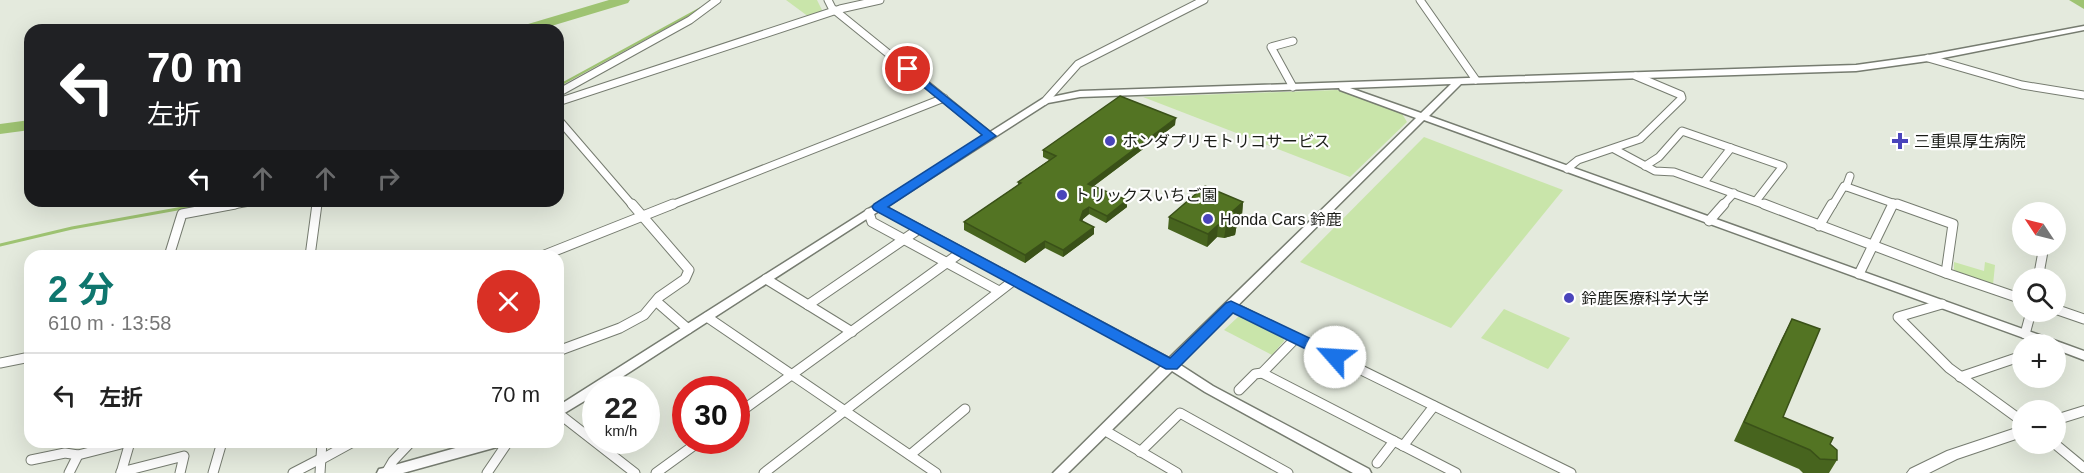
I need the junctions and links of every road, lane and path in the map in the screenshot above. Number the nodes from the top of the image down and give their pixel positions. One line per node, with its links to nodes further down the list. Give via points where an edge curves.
1 (717, 0): 15 (street, via 690,20)
2 (828, 0): 6 (street)
3 (880, 0): 6 (street)
4 (1204, 0): 19 (street, via 1080,62 1065,74)
5 (1420, 0): 12 (street)
6 (836, 11): 17 (street); 18 (street)
7 (2084, 28): 9 (street)
8 (1293, 41): 14 (street, via 1271,47)
9 (1928, 58): 10 (street, via 1856,68); 16 (street, via 2029,87)
10 (1636, 76): 12 (street); 24 (street, via 1681,95 1682,99 1640,139)
11 (1460, 80): 12 (street); 13 (street); 20 (street)
12 (1476, 80)
13 (1337, 86): 14 (street); 20 (street)
14 (1293, 87): 19 (street, via 1080,94)
15 (564, 90)
16 (2084, 95)
17 (944, 98): 22 (street); 36 (street)
18 (564, 100)
19 (1045, 101): 22 (street)
20 (1422, 117): 26 (street); 56 (street)
21 (564, 125): 36 (street)
22 (990, 136): 35 (street)
23 (1731, 148): 25 (street, via 1682,131 1659,158); 28 (street); 31 (street, via 1783,166)
24 (1614, 149): 25 (street); 26 (street, via 1578,160)
25 (1645, 166): 28 (street)
26 (1567, 169): 37 (street)
27 (1850, 176): 29 (street)
28 (1704, 182): 30 (street)
29 (1846, 187): 32 (street); 38 (street)
30 (1734, 193): 31 (street); 37 (street)
31 (1756, 201): 38 (street)
32 (1894, 203): 41 (street); 47 (street, via 1953,224)
33 (221, 207): 42 (street, via 182,214)
34 (317, 207): 43 (street)
35 (874, 210): 39 (street); 40 (street, via 872,222); 49 (street)
36 (643, 217): 44 (street); 53 (street, via 689,270 685,279)
37 (1709, 220): 48 (street)
38 (1819, 226): 41 (street)
39 (919, 229): 40 (street); 45 (street)
40 (904, 239): 46 (street); 55 (street)
41 (1873, 246): 47 (street); 48 (street)
42 (171, 250)
43 (311, 250)
44 (558, 250)
45 (960, 253): 46 (street); 50 (street)
46 (947, 263): 51 (street); 62 (street)
47 (1946, 273): 52 (street)
48 (1859, 274): 54 (street)
49 (766, 279): 55 (street); 58 (street)
50 (1012, 281): 51 (street); 71 (street)
51 (999, 291): 80 (street)
52 (2012, 296)
53 (657, 302): 61 (street); 65 (street, via 644,315 620,328)
54 (1942, 304): 63 (street); 74 (street, via 1898,317)
55 (808, 305): 62 (street)
56 (1231, 306): 64 (street); 71 (street)
57 (2066, 313): 59 (street)
58 (707, 318): 61 (street); 73 (street)
59 (2084, 319)
60 (2028, 322): 63 (street)
61 (688, 329): 78 (street)
62 (852, 332): 73 (street)
63 (2025, 334)
64 (1296, 338): 72 (street); 77 (street)
65 (564, 349)
66 (2066, 349): 67 (street)
67 (2084, 356)
68 (24, 358): 70 (street)
69 (2012, 359): 74 (street)
70 (0, 363)
71 (1172, 365): 85 (street); 120 (street)
72 (1262, 373): 75 (street, via 1255,374); 87 (street)
73 (792, 375): 76 (street); 80 (street)
74 (1960, 377): 82 (street)
75 (1239, 390)
76 (750, 405)
77 (1434, 406): 87 (street); 122 (street)
78 (564, 409)
79 (965, 409): 99 (street)
80 (848, 411): 99 (street); 115 (street)
81 (2084, 411): 83 (main road)
82 (2012, 414)
83 (2066, 417)
84 (564, 418): 113 (street)
85 (1104, 430): 96 (street); 117 (street)
86 (2012, 434): 123 (main road, via 1952,455)
87 (1399, 443): 103 (street); 121 (street)
88 (105, 448): 100 (street)
89 (127, 448): 106 (street)
90 (220, 448): 108 (street)
91 (322, 448): 101 (street)
92 (341, 448): 101 (street)
93 (405, 448): 111 (street)
94 (478, 448): 111 (street)
95 (504, 448): 112 (street)
96 (1140, 452): 118 (street); 119 (street, via 1180,412)
97 (2066, 453): 104 (street)
98 (682, 454): 114 (street)
99 (910, 454): 116 (street)
100 (78, 455): 102 (street, via 65,453); 105 (street)
101 (322, 458): 109 (street); 110 (street)
102 (31, 460)
103 (1377, 463)
104 (2084, 468)
105 (69, 473)
106 (121, 473): 107 (street, via 184,456)
107 (180, 473)
108 (213, 473)
109 (293, 473)
110 (320, 473)
111 (385, 473)
112 (487, 473)
113 (635, 473)
114 (656, 473)
115 (764, 473)
116 (936, 473)
117 (1060, 473)
118 (1177, 473)
119 (1288, 473)
120 (1364, 473)
121 (1456, 473)
122 (1571, 473)
123 (1915, 473)

